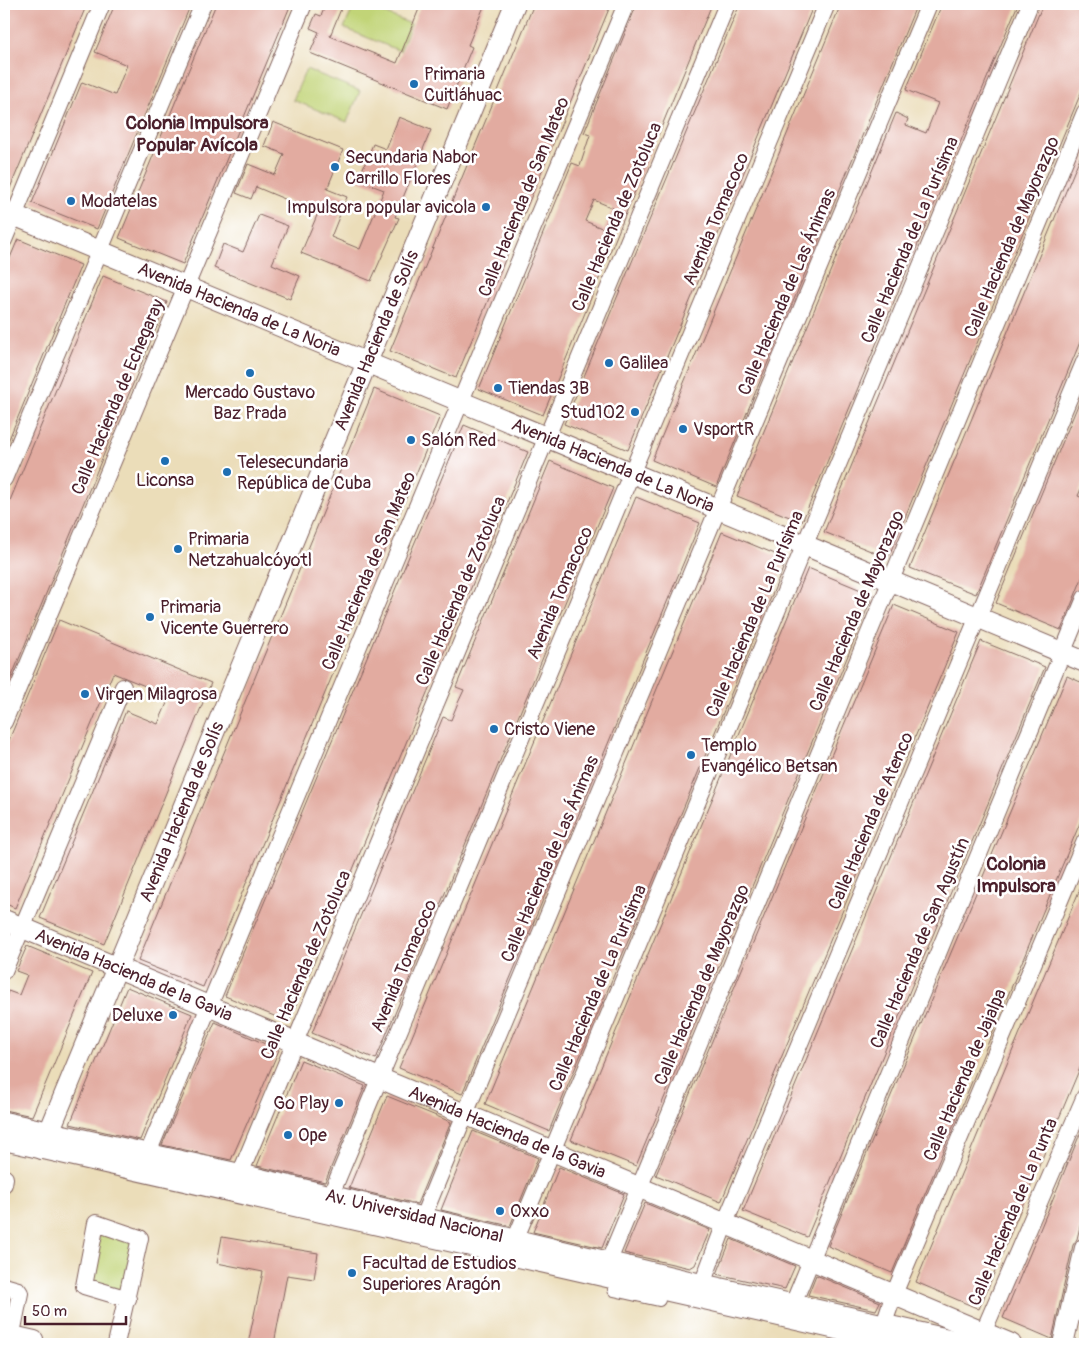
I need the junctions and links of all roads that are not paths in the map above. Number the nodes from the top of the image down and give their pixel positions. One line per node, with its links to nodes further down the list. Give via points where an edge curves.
1 (102, 4): 11 (street)
2 (203, 4): 13 (street)
3 (304, 4): 14 (street, Calle Hacienda de Echegaray)
4 (515, 4): 16 (street, Avenida Hacienda de Solís)
5 (626, 4): 17 (street, Calle Hacienda de San Mateo)
6 (727, 4): 18 (street, Calle Hacienda de Zotoluca)
7 (827, 4): 19 (street, Avenida Tomacoco)
8 (930, 4): 21 (street, Calle Hacienda de Las Ánimas)
9 (1030, 4): 22 (street, Calle Hacienda de La Purísima)
10 (1085, 112): 23 (street, Calle Hacienda de Mayorazgo)
11 (9, 213): 12 (street); 13 (street, Avenida Hacienda de La Noria)
12 (4, 240)
13 (101, 251): 14 (street, Avenida Hacienda de La Noria); 20 (street)
14 (186, 287): 16 (street, Avenida Hacienda de La Noria); 29 (street, Calle Hacienda de Echegaray)
15 (1085, 360): 25 (street, Calle Hacienda de Atenco)
16 (367, 362): 17 (street, Avenida Hacienda de La Noria); 32 (street, Avenida Hacienda de Solís)
17 (462, 402): 18 (street, Avenida Hacienda de La Noria); 34 (street, Calle Hacienda de San Mateo)
18 (547, 437): 19 (street, Avenida Hacienda de La Noria); 35 (street, Calle Hacienda de Zotoluca)
19 (632, 472): 21 (street, Avenida Hacienda de La Noria); 36 (street, Avenida Tomacoco)
20 (4, 479)
21 (718, 509): 22 (street, Avenida Hacienda de La Noria); 38 (street, Calle Hacienda de Las Ánimas)
22 (805, 545): 23 (street, Avenida Hacienda de La Noria); 42 (street, Calle Hacienda de La Purísima)
23 (891, 581): 25 (street, Avenida Hacienda de La Noria); 45 (street, Calle Hacienda de Mayorazgo)
24 (1085, 598): 26 (street, Calle Hacienda de San Agustín)
25 (978, 617): 26 (street, Avenida Hacienda de La Noria); 48 (street, Calle Hacienda de Atenco)
26 (1062, 652): 27 (street, Avenida Hacienda de La Noria); 52 (street, Calle Hacienda de San Agustín)
27 (1085, 662)
28 (123, 687): 31 (street)
29 (4, 722)
30 (1085, 840): 57 (street, Calle Hacienda de Jajalpa)
31 (13, 924): 32 (street, Avenida Hacienda de la Gavia); 33 (street)
32 (117, 967): 34 (street, Avenida Hacienda de la Gavia); 41 (street, Avenida Hacienda de Solís)
33 (4, 971)
34 (209, 1006): 35 (street, Avenida Hacienda de la Gavia); 43 (street, Calle Hacienda de San Mateo)
35 (295, 1042): 36 (street, Avenida Hacienda de la Gavia); 44 (street, Calle Hacienda de Zotoluca)
36 (380, 1078): 38 (street, Avenida Hacienda de la Gavia); 47 (street, Avenida Tomacoco)
37 (1085, 1096): 64 (street, Calle Hacienda de La Punta)
38 (465, 1114): 42 (street, Avenida Hacienda de la Gavia); 49 (street, Calle Hacienda de Las Ánimas)
39 (4, 1122): 41 (street, Av. Universidad Nacional)
40 (4, 1140): 41 (street, Av. Universidad Nacional)
41 (45, 1140): 43 (street, Av. Universidad Nacional); 46 (street, Av. Universidad Nacional)
42 (551, 1150): 45 (street, Avenida Hacienda de la Gavia); 50 (street, Calle Hacienda de La Purísima)
43 (148, 1153): 44 (street, Av. Universidad Nacional)
44 (240, 1174): 46 (street, Calle Hacienda de Zotoluca); 47 (street, Av. Universidad Nacional)
45 (639, 1187): 48 (street, Avenida Hacienda de la Gavia); 53 (street, Calle Hacienda de Mayorazgo)
46 (227, 1190): 49 (street, Av. Universidad Nacional)
47 (330, 1197): 49 (street, Av. Universidad Nacional)
48 (725, 1223): 52 (street, Avenida Hacienda de la Gavia); 56 (street, Calle Hacienda de Atenco)
49 (420, 1225): 50 (street, Av. Universidad Nacional); 56 (street, Av. Universidad Nacional)
50 (515, 1240): 53 (street, Av. Universidad Nacional)
51 (1085, 1248): 68 (street)
52 (810, 1259): 57 (street, Avenida Hacienda de la Gavia); 60 (street, Calle Hacienda de San Agustín)
53 (608, 1263): 56 (street, Av. Universidad Nacional)
54 (4, 1286): 62 (street, via 20,1293)
55 (614, 1290): 59 (street)
56 (699, 1291): 60 (street, Av. Universidad Nacional); 66 (street, Av. Universidad Nacional)
57 (894, 1294): 61 (street, Calle Hacienda de Jajalpa); 64 (street, Avenida Hacienda de la Gavia)
58 (128, 1299): 58 (street, via 140,1238 96,1223 84,1286); 65 (street)
59 (659, 1300)
60 (793, 1304): 61 (street, Av. Universidad Nacional)
61 (883, 1326): 64 (street, Av. Universidad Nacional)
62 (8, 1333): 63 (street)
63 (35, 1339)
64 (977, 1340): 67 (street, Avenida Hacienda de la Gavia)
65 (116, 1344)
66 (902, 1344)
67 (1011, 1344)
68 (1063, 1344)

